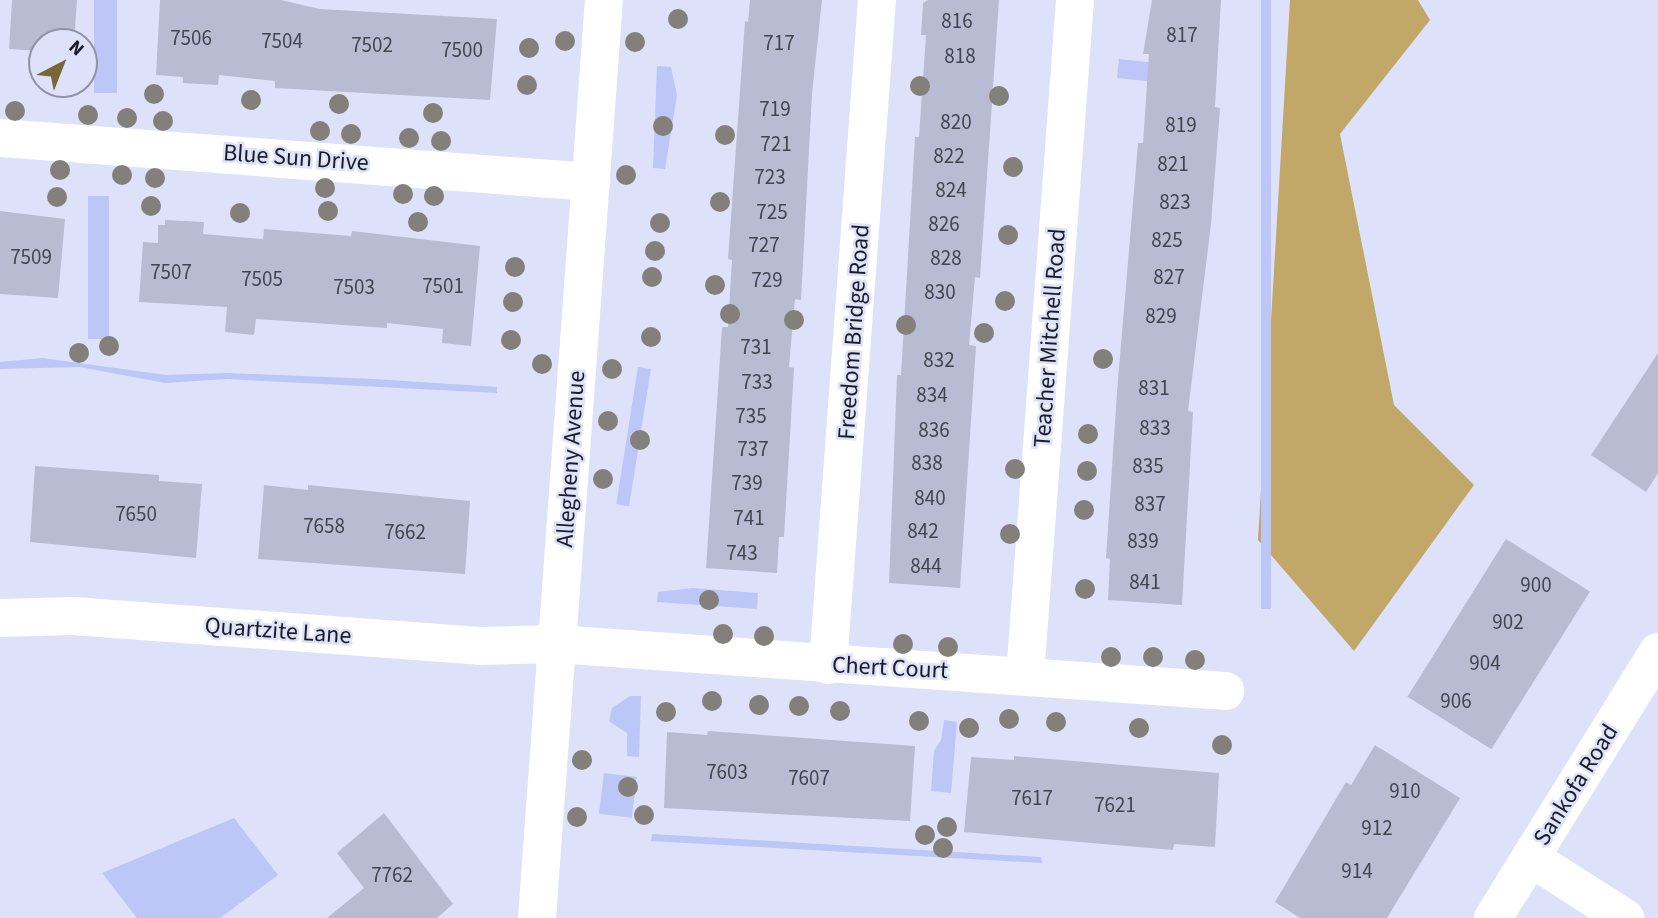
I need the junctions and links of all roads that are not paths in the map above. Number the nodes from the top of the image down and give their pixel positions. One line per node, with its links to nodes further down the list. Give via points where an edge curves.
1 (604, 0): 5 (street, Allegheny Avenue)
2 (877, 0): 9 (street, Freedom Bridge Road)
3 (1075, 0): 10 (street, Teacher Mitchell Road)
4 (0, 138): 5 (street, Blue Sun Drive)
5 (591, 182): 7 (street, Allegheny Avenue)
6 (0, 618): 7 (street, Quartzite Lane, via 73,616 480,646)
7 (556, 645): 9 (street, Chert Court); 13 (street, Allegheny Avenue)
8 (1658, 652): 12 (street, Sankofa Road)
9 (828, 665): 10 (street, Chert Court)
10 (1025, 676): 11 (street, Chert Court)
11 (1225, 691)
12 (1531, 858): 14 (street, Sankofa Road); 15 (street)
13 (537, 918)
14 (1493, 918)
15 (1625, 918)

